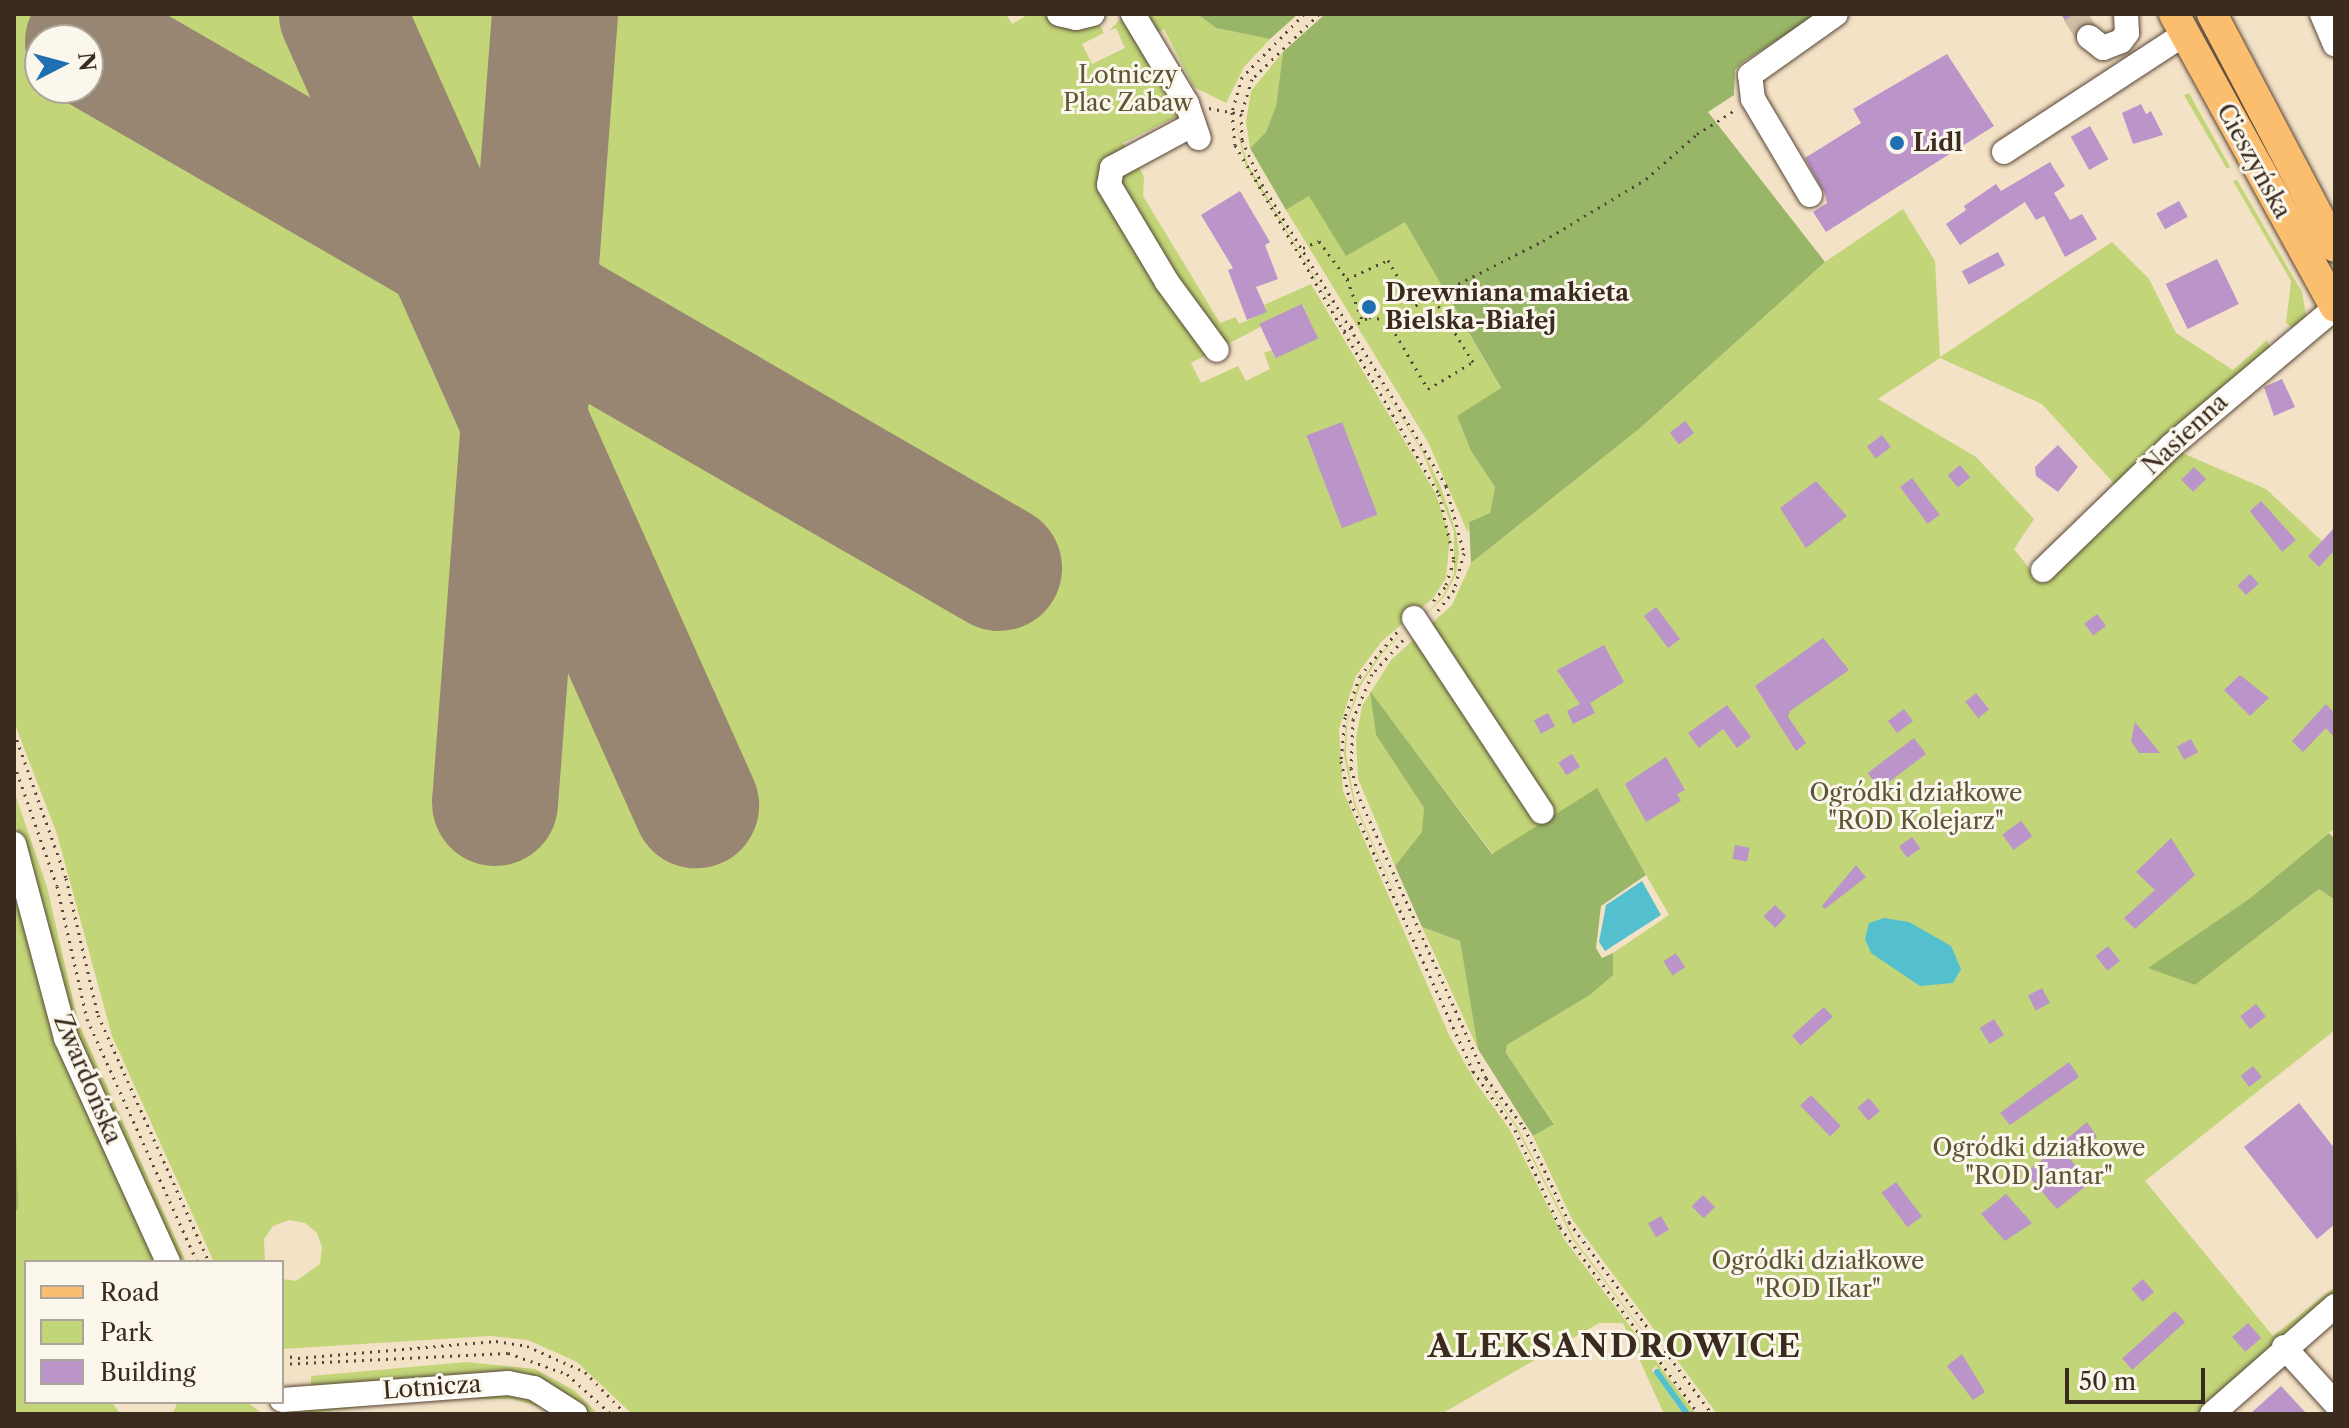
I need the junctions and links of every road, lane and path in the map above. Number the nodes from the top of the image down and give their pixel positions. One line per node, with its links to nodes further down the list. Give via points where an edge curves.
1 (1059, 14): 9 (street)
2 (1133, 14): 16 (street)
3 (1304, 14): 14 (path, via 1248,68)
4 (1319, 14): 15 (path, via 1257,71)
5 (1836, 14): 13 (street, via 1757,67 1750,75)
6 (2126, 14): 11 (street, via 2127,33 2121,41 2103,48)
7 (2212, 14): 19 (main road, Cieszyńska)
8 (2322, 14): 12 (street)
9 (1099, 20)
10 (2179, 24): 17 (street); 24 (main road, Cieszyńska)
11 (2089, 37)
12 (2335, 44)
13 (1753, 99): 18 (street); 22 (path, via 1697,134 1646,179 1543,241)
14 (1232, 112): 15 (path); 16 (path); 28 (path, via 1244,168)
15 (1241, 114): 20 (path, via 1250,162)
16 (1193, 123): 29 (street, via 1112,168 1109,185 1167,282)
17 (2004, 152)
18 (1810, 195)
19 (2335, 247)
20 (1303, 248): 21 (path, via 1319,241); 27 (path)
21 (1347, 279): 23 (path, via 1388,260); 25 (path)
22 (1432, 295): 23 (path); 26 (path, via 1473,362 1428,389)
23 (1414, 305): 26 (path)
24 (2335, 307): 30 (street, Nasienna, via 2191,427)
25 (1362, 320): 26 (path); 27 (path)
26 (1387, 320)
27 (1352, 326): 28 (path); 31 (path, via 1436,463 1462,532 1459,579 1448,600)
28 (1344, 331): 31 (path, via 1424,461 1451,529 1455,551 1449,579)
29 (1217, 350)
30 (2043, 570)
31 (1417, 622): 34 (street); 48 (path, via 1375,653 1352,691 1341,745 1350,801 1473,1071 1515,1130 1560,1227); 49 (path, via 1381,663 1358,703 1350,750 1360,799 1486,1078 1524,1127 1569,1222)
32 (14, 732): 38 (path, via 53,836 98,1015)
33 (14, 764): 37 (path, via 57,886 87,1019)
34 (1542, 812)
35 (14, 844): 36 (street, Zwardońska, via 66,1038)
36 (167, 1260)
37 (196, 1260)
38 (208, 1260)
39 (2335, 1306): 40 (street)
40 (2284, 1347): 45 (street); 50 (street)
41 (284, 1355): 47 (path, via 496,1341 527,1346 585,1372)
42 (284, 1364): 43 (path)
43 (305, 1367)
44 (284, 1401): 46 (street, Lotnicza, via 508,1383 534,1388)
45 (2335, 1403)
46 (575, 1414)
47 (626, 1414)
48 (1699, 1414)
49 (1712, 1414)
50 (2212, 1414)

